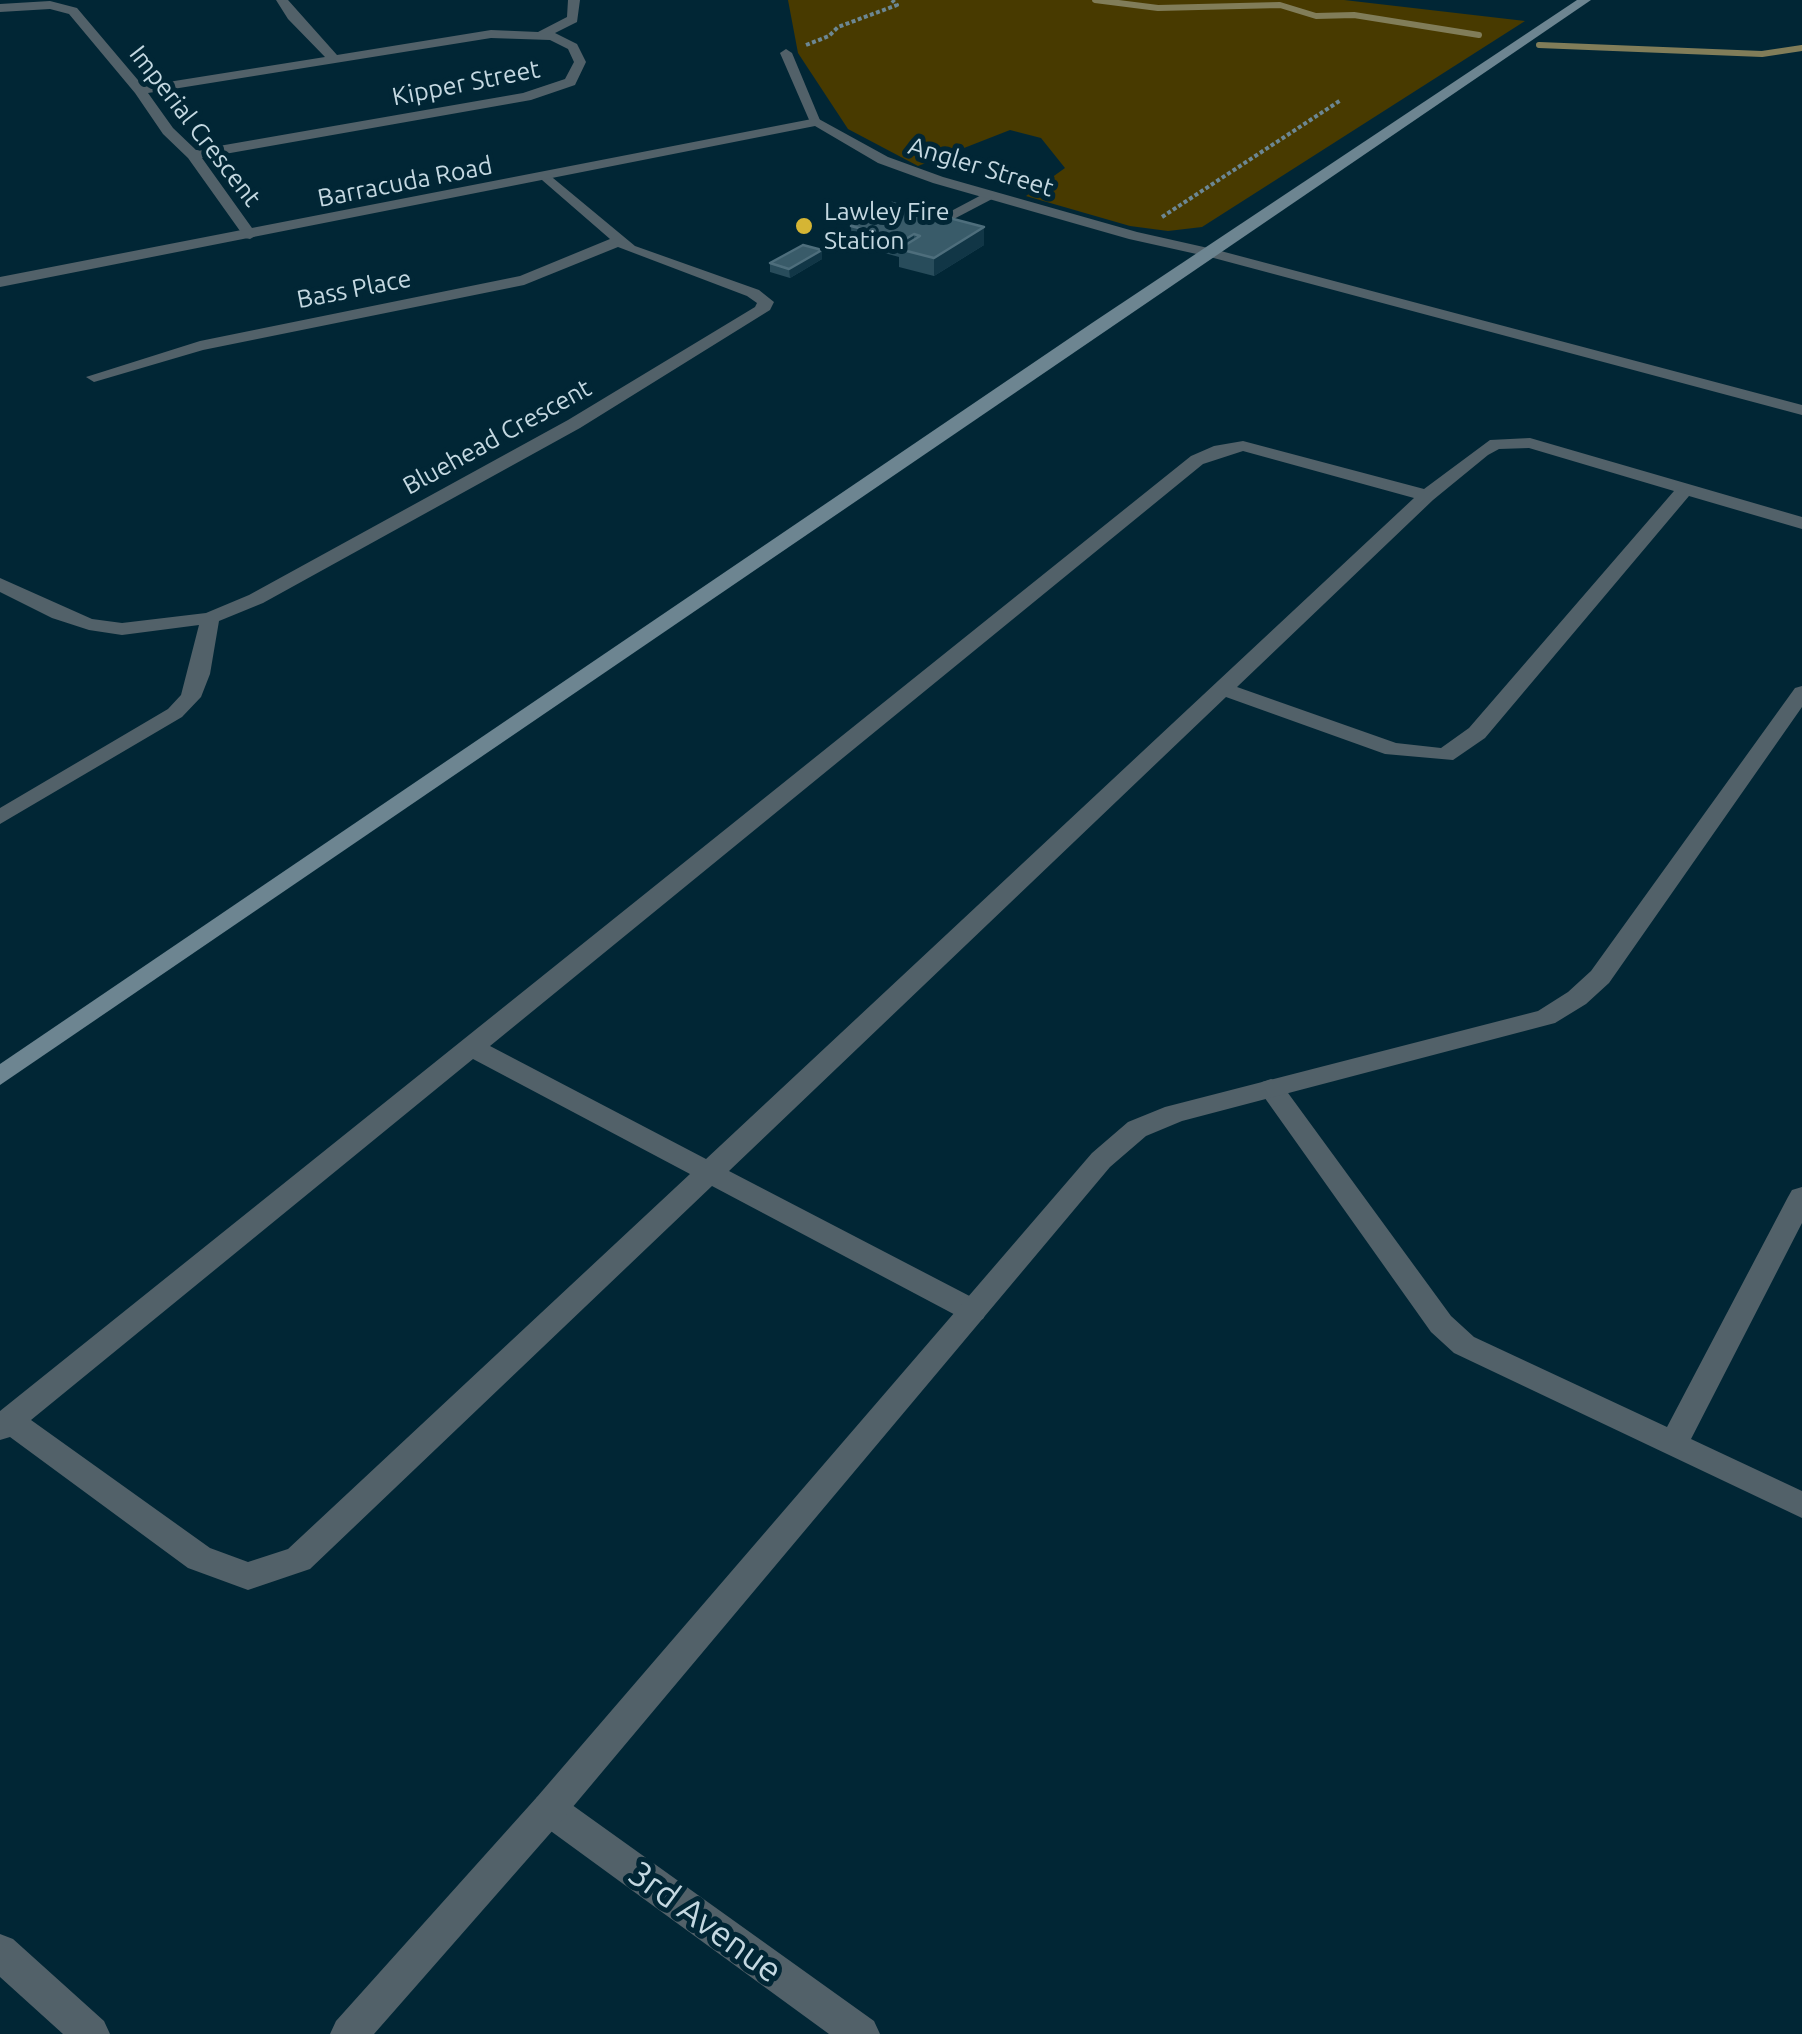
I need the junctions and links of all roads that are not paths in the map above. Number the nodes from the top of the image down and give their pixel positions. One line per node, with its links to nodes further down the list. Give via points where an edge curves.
1 (282, 0): 7 (street)
2 (574, 0): 5 (street, via 573,19)
3 (1585, 0): 16 (main road)
4 (0, 8): 8 (street, Imperial Crescent, via 50,5 73,11)
5 (543, 34): 7 (street, Kipper Street, via 479,35); 10 (street, Kipper Street, via 573,46 580,62 575,78 555,89)
6 (786, 52): 9 (street)
7 (333, 58): 8 (street, Kipper Street)
8 (140, 90): 10 (street, Imperial Crescent)
9 (817, 122): 11 (street, Barracuda Road); 12 (street, Angler Street, via 883,160)
10 (193, 155): 14 (street, Imperial Crescent)
11 (547, 177): 14 (street, Barracuda Road); 15 (street, Bluehead Crescent)
12 (989, 195): 13 (lane); 16 (street, Angler Street)
13 (945, 218)
14 (250, 235): 17 (street, Barracuda Road)
15 (619, 241): 18 (street, Bass Place, via 524,280 200,346); 24 (street, Bluehead Crescent, via 646,258 766,302 574,424)
16 (1212, 252): 19 (street, Angler Street); 29 (main road)
17 (0, 282)
18 (94, 377)
19 (1802, 410)
20 (1685, 488): 21 (street, via 1509,442 1482,451); 22 (street); 25 (street, via 1478,733 1445,755 1393,749)
21 (1427, 496): 25 (street); 28 (street, via 1243,446 1198,460)
22 (1802, 523)
23 (6, 593): 24 (street, Bluehead Crescent, via 122,629)
24 (210, 618): 27 (street, via 200,674 175,713)
25 (1223, 689): 31 (street)
26 (1802, 692): 30 (street, via 1600,977 1577,998 1546,1017)
27 (0, 817)
28 (470, 1047): 31 (street); 34 (street)
29 (0, 1076)
30 (1271, 1088): 33 (street, via 1137,1129 1101,1160); 35 (street, via 1441,1324 1464,1345)
31 (709, 1173): 33 (street); 34 (street, via 299,1559 248,1576 199,1558)
32 (1802, 1197): 35 (street)
33 (973, 1311): 37 (street)
34 (5, 1424)
35 (1674, 1444): 36 (street)
36 (1802, 1506)
37 (549, 1810): 40 (street); 41 (street, 3rd Avenue)
38 (0, 1952): 39 (street)
39 (91, 2034)
40 (350, 2034)
41 (860, 2034)

